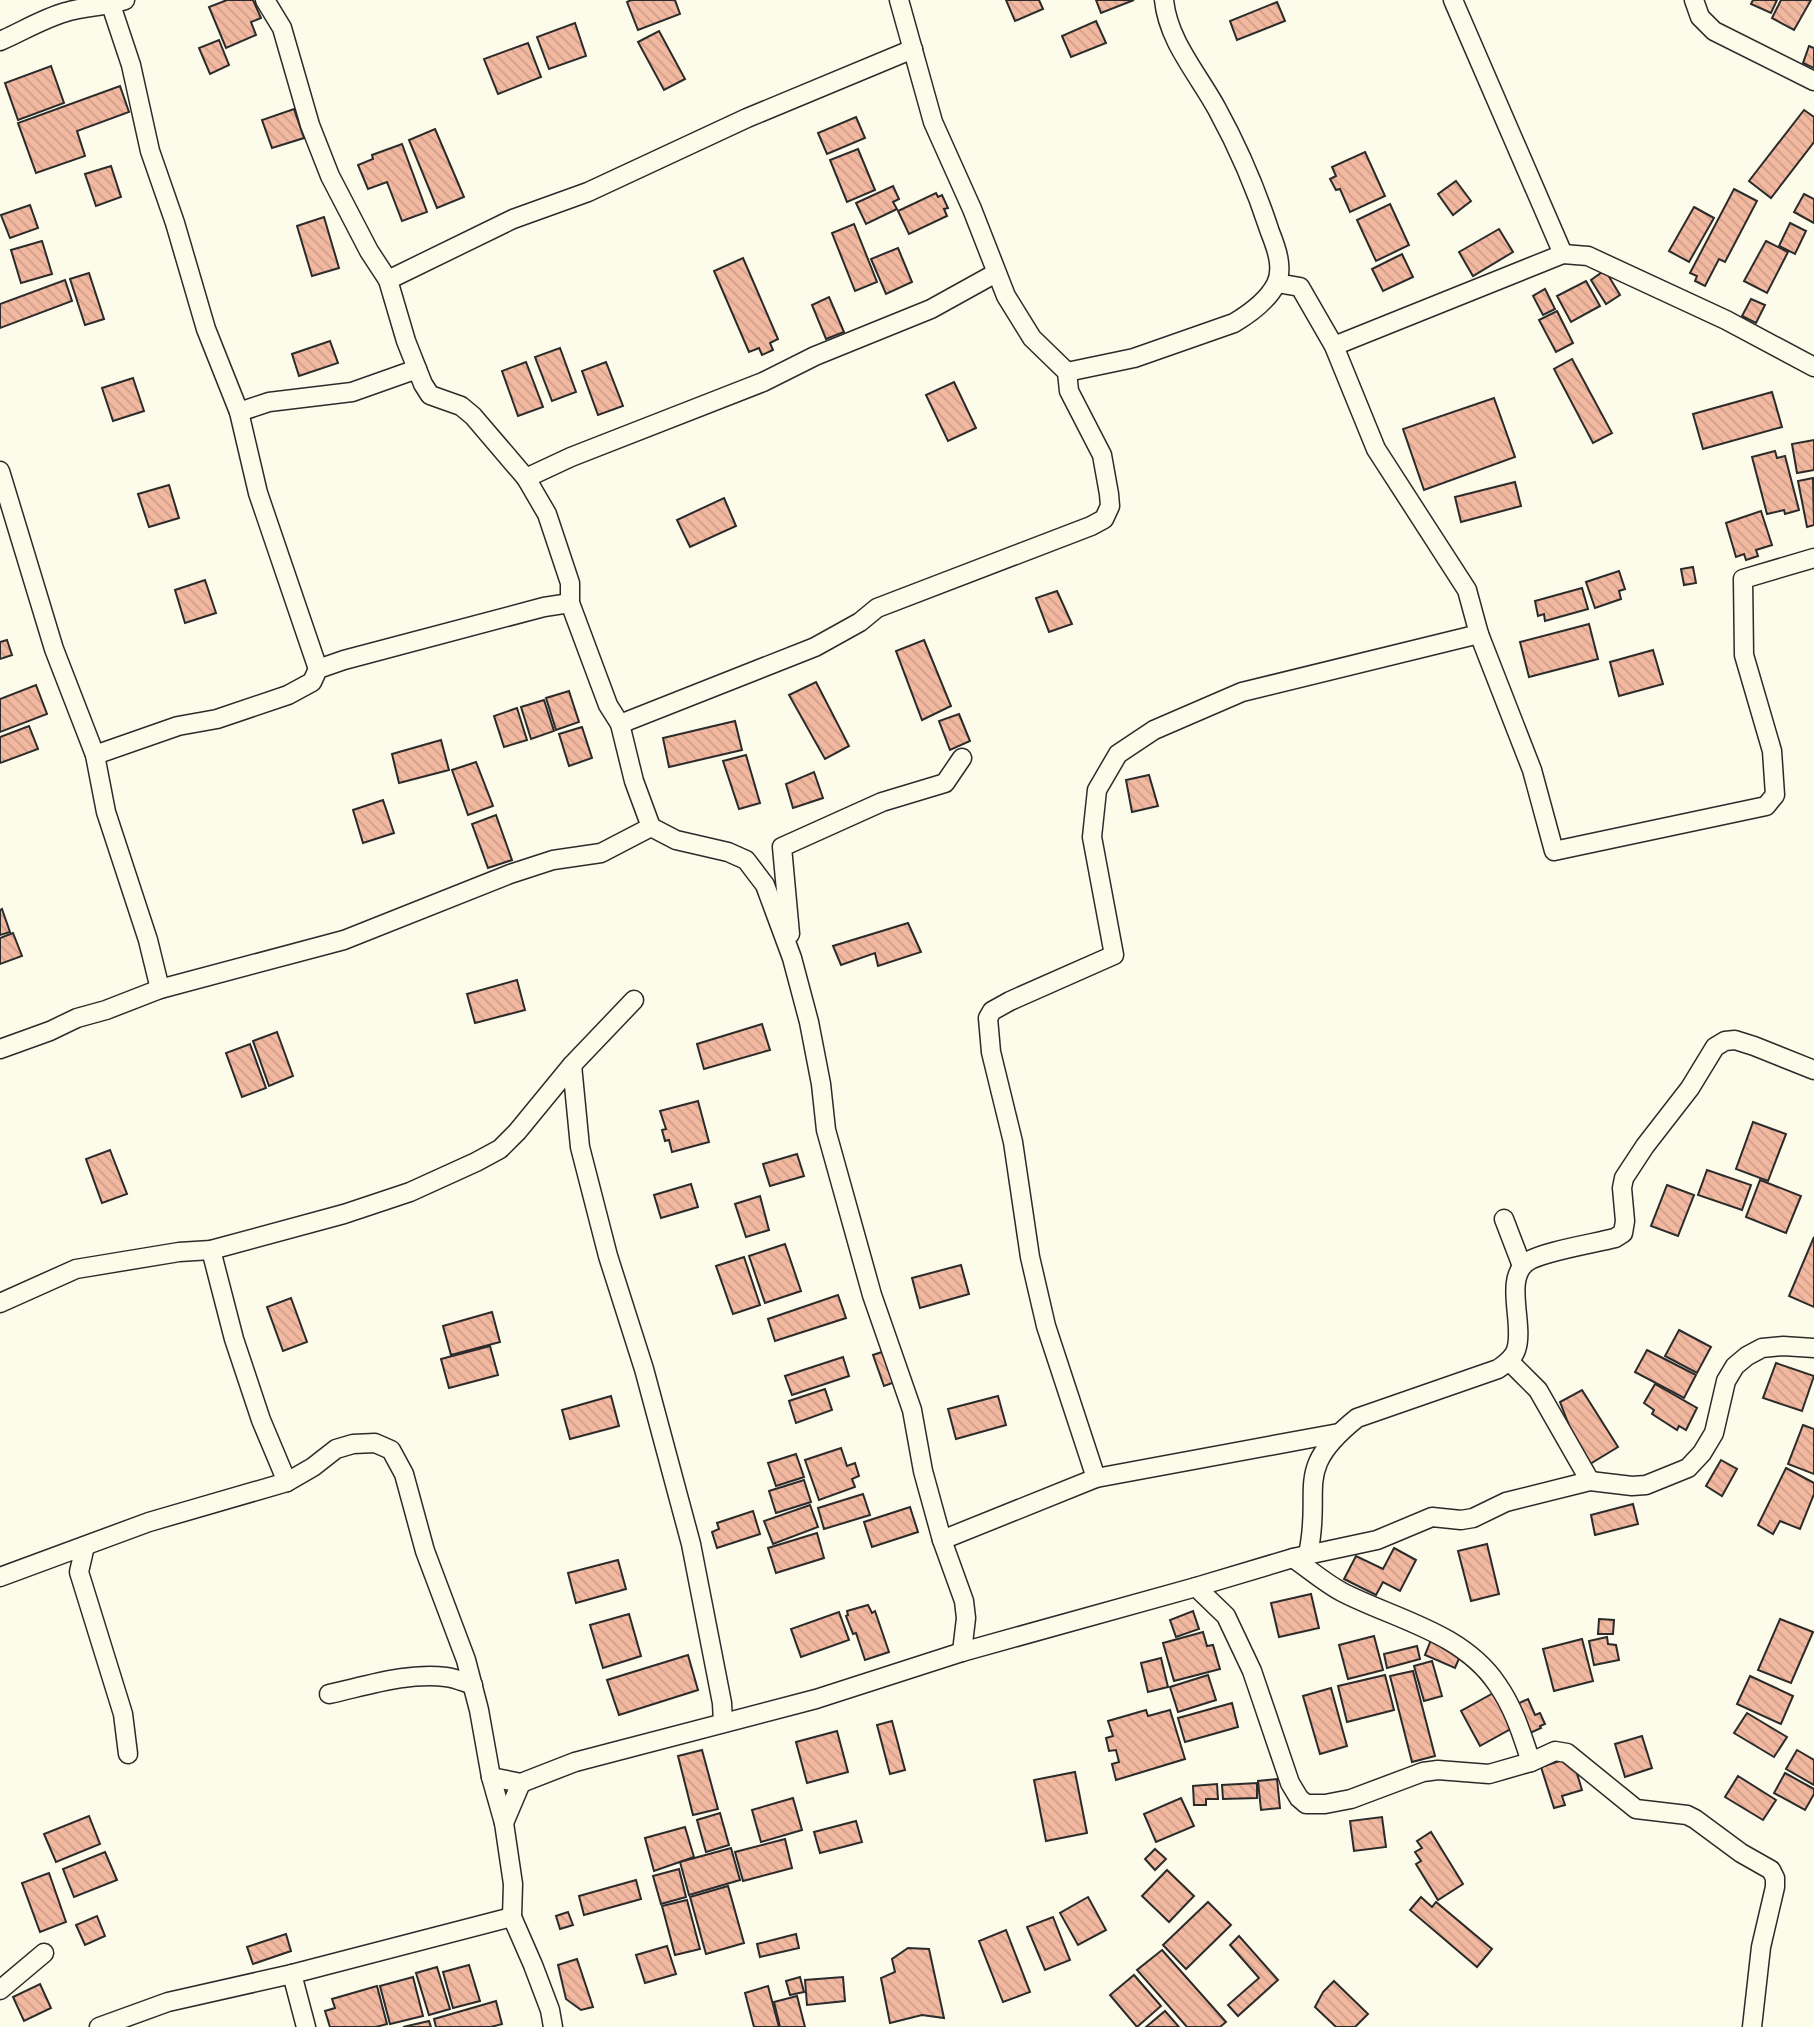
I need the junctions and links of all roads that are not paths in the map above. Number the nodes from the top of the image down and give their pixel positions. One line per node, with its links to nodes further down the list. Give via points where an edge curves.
1 (265, 0): 12 (street, via 282,29 330,176)
2 (899, 0): 8 (street)
3 (1164, 0): 13 (street, via 1176,41 1217,109 1259,198 1278,255)
4 (1453, 0): 10 (street)
5 (1694, 0): 9 (street, via 1700,17 1714,31)
6 (118, 2): 7 (street, via 62,13); 18 (street, via 150,151 206,329)
7 (0, 41)
8 (913, 49): 11 (street, via 933,122); 12 (street, via 747,118 599,187 513,219)
9 (1814, 81)
10 (1563, 254): 14 (street); 15 (street, via 1588,256 1726,320)
11 (996, 273): 17 (street, via 1032,338); 20 (street, via 931,309)
12 (388, 280): 16 (street)
13 (1277, 283): 14 (street, via 1300,287); 17 (street, via 1234,323 1134,358)
14 (1334, 346): 23 (street, via 1376,449 1467,590)
15 (1814, 368)
16 (417, 369): 18 (street, via 352,393 270,402); 20 (street, via 430,396 473,416)
17 (1067, 372): 25 (street, via 1069,391 1102,455 1110,506 1104,519 877,608 815,647)
18 (239, 412): 24 (street, via 258,493)
19 (0, 471): 26 (street, via 54,649)
20 (526, 478): 22 (street, via 547,514 561,553 570,583)
21 (1814, 558): 23 (street, via 1743,579 1744,655 1772,751 1775,795 1766,806 1554,851 1532,770)
22 (570, 603): 24 (street); 25 (street, via 608,705)
23 (1479, 634): 42 (street, via 1242,692 1154,730 1118,754 1097,790 1092,837 1114,956 1010,1001 988,1018 1046,1326)
24 (318, 669): 26 (street, via 312,682 288,695)
25 (620, 723): 28 (street)
26 (95, 755): 30 (street, via 106,812)
27 (961, 758): 29 (street, via 945,783 882,802 782,847)
28 (651, 827): 29 (street, via 676,840 746,860 765,885); 30 (street, via 601,853 553,860 510,874 344,940)
29 (792, 958): 45 (street, via 809,1022 826,1130 872,1295 912,1410)
30 (160, 989): 32 (street)
31 (634, 999): 33 (street)
32 (0, 1049)
33 (572, 1065): 36 (street, via 508,1141 476,1162 410,1192); 57 (street, via 580,1147 691,1544)
34 (1814, 1070): 37 (street, via 1735,1040 1715,1047 1624,1178 1623,1233 1529,1260)
35 (1504, 1219): 37 (street)
36 (211, 1250): 38 (street, via 76,1269); 44 (street, via 234,1339)
37 (1522, 1266): 40 (street, via 1516,1284 1518,1341)
38 (1, 1300)
39 (1814, 1348): 43 (street, via 1762,1348 1735,1366 1726,1381 1714,1433 1688,1468 1646,1485)
40 (1509, 1361): 41 (street, via 1498,1369 1357,1418); 43 (street, via 1538,1390)
41 (1339, 1433): 42 (street); 47 (street, via 1316,1463 1314,1531)
42 (1096, 1478): 45 (street)
43 (1590, 1481): 47 (street, via 1506,1502 1473,1518 1432,1517 1377,1541)
44 (287, 1482): 46 (street, via 149,1522); 53 (street, via 336,1449 375,1443 390,1450 404,1474 425,1551)
45 (942, 1540): 52 (street, via 964,1601)
46 (85, 1546): 48 (street); 49 (street)
47 (1300, 1556): 51 (street); 59 (street, via 1341,1591 1429,1630 1476,1662 1496,1682 1515,1714)
48 (51, 1557): 49 (street); 50 (street)
49 (79, 1572): 58 (street, via 123,1714)
50 (0, 1577)
51 (1196, 1587): 52 (street); 59 (street, via 1227,1616 1252,1671 1290,1783 1306,1804 1351,1799 1423,1772 1489,1774)
52 (962, 1652): 57 (street)
53 (466, 1660): 54 (street); 55 (street)
54 (448, 1677): 55 (street); 56 (street, via 396,1680)
55 (473, 1685): 60 (street)
56 (329, 1694)
57 (723, 1723): 61 (street, via 575,1762)
58 (128, 1754)
59 (1531, 1762): 70 (street, via 1555,1751 1567,1753 1636,1809 1687,1815 1770,1870 1775,1887 1761,1947)
60 (491, 1777): 61 (street); 62 (street)
61 (521, 1783): 62 (street)
62 (504, 1823): 63 (street, via 513,1884)
63 (512, 1917): 65 (street); 69 (street)
64 (44, 1952): 66 (street)
65 (292, 1974): 67 (street, via 168,2002); 68 (street)
66 (0, 1990)
67 (99, 2027)
68 (306, 2027)
69 (553, 2027)
70 (1752, 2027)

